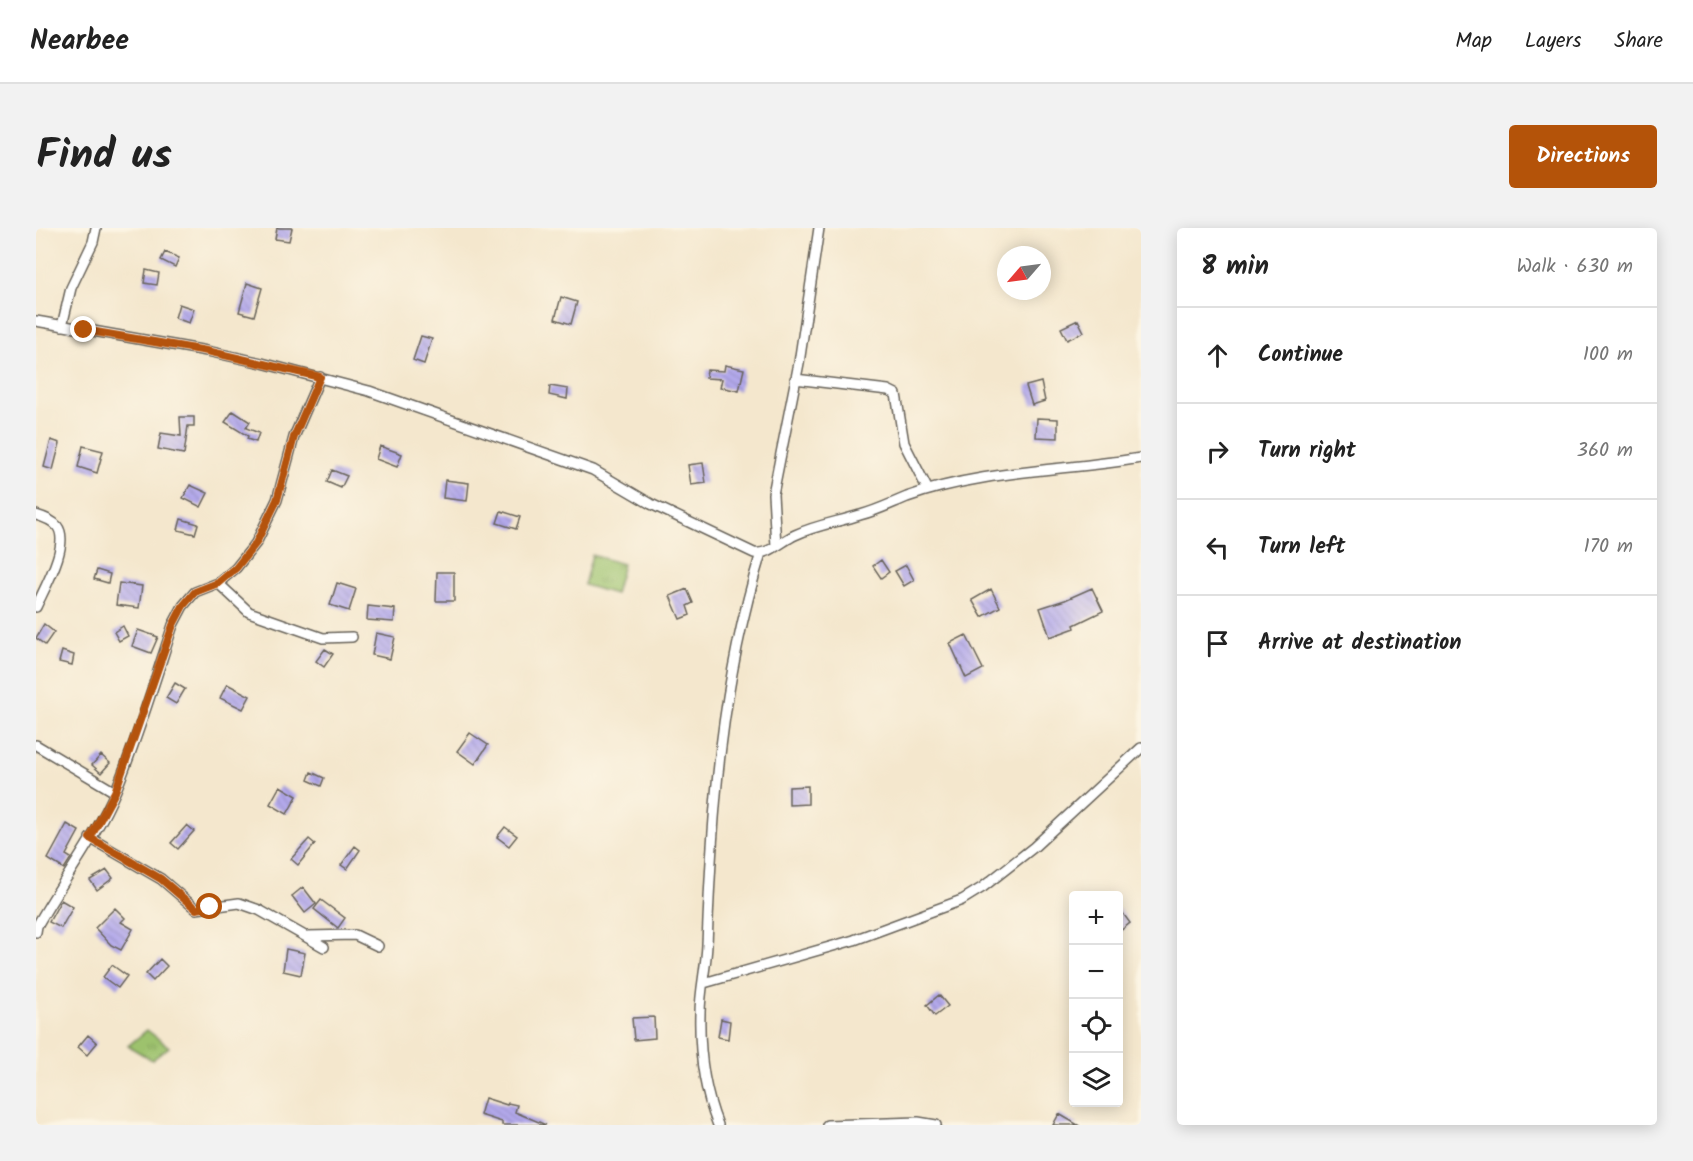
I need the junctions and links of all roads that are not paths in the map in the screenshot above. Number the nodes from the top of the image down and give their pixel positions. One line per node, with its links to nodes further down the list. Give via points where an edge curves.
1 (96, 228): 4 (street, via 71,288)
2 (819, 228): 6 (street)
3 (36, 321): 4 (street)
4 (62, 326): 5 (street, via 207,351)
5 (320, 377): 11 (street, via 569,460 651,504); 12 (street, via 294,437 277,500 266,524 247,557)
6 (795, 379): 8 (street, via 896,394 904,443); 10 (street, via 772,494)
7 (1141, 458): 8 (street, via 972,478)
8 (928, 490): 10 (street, via 795,534)
9 (36, 515): 13 (street, via 57,525 62,537)
10 (776, 546): 11 (street)
11 (761, 553): 23 (street, via 747,599 722,726)
12 (218, 583): 14 (street, via 249,612 323,638); 17 (street, via 195,592 178,615)
13 (36, 607)
14 (352, 637)
15 (36, 745): 17 (street)
16 (1141, 748): 23 (street, via 1034,848 962,900 854,940)
17 (115, 792): 18 (street)
18 (90, 838): 19 (street); 20 (street, via 161,879 196,909 239,903)
19 (36, 932)
20 (305, 936): 21 (street, via 355,935); 22 (street)
21 (378, 946)
22 (324, 947)
23 (704, 983): 24 (street, via 700,1011 703,1067 708,1101)
24 (718, 1125)
25 (827, 1125): 26 (street)
26 (936, 1125)

